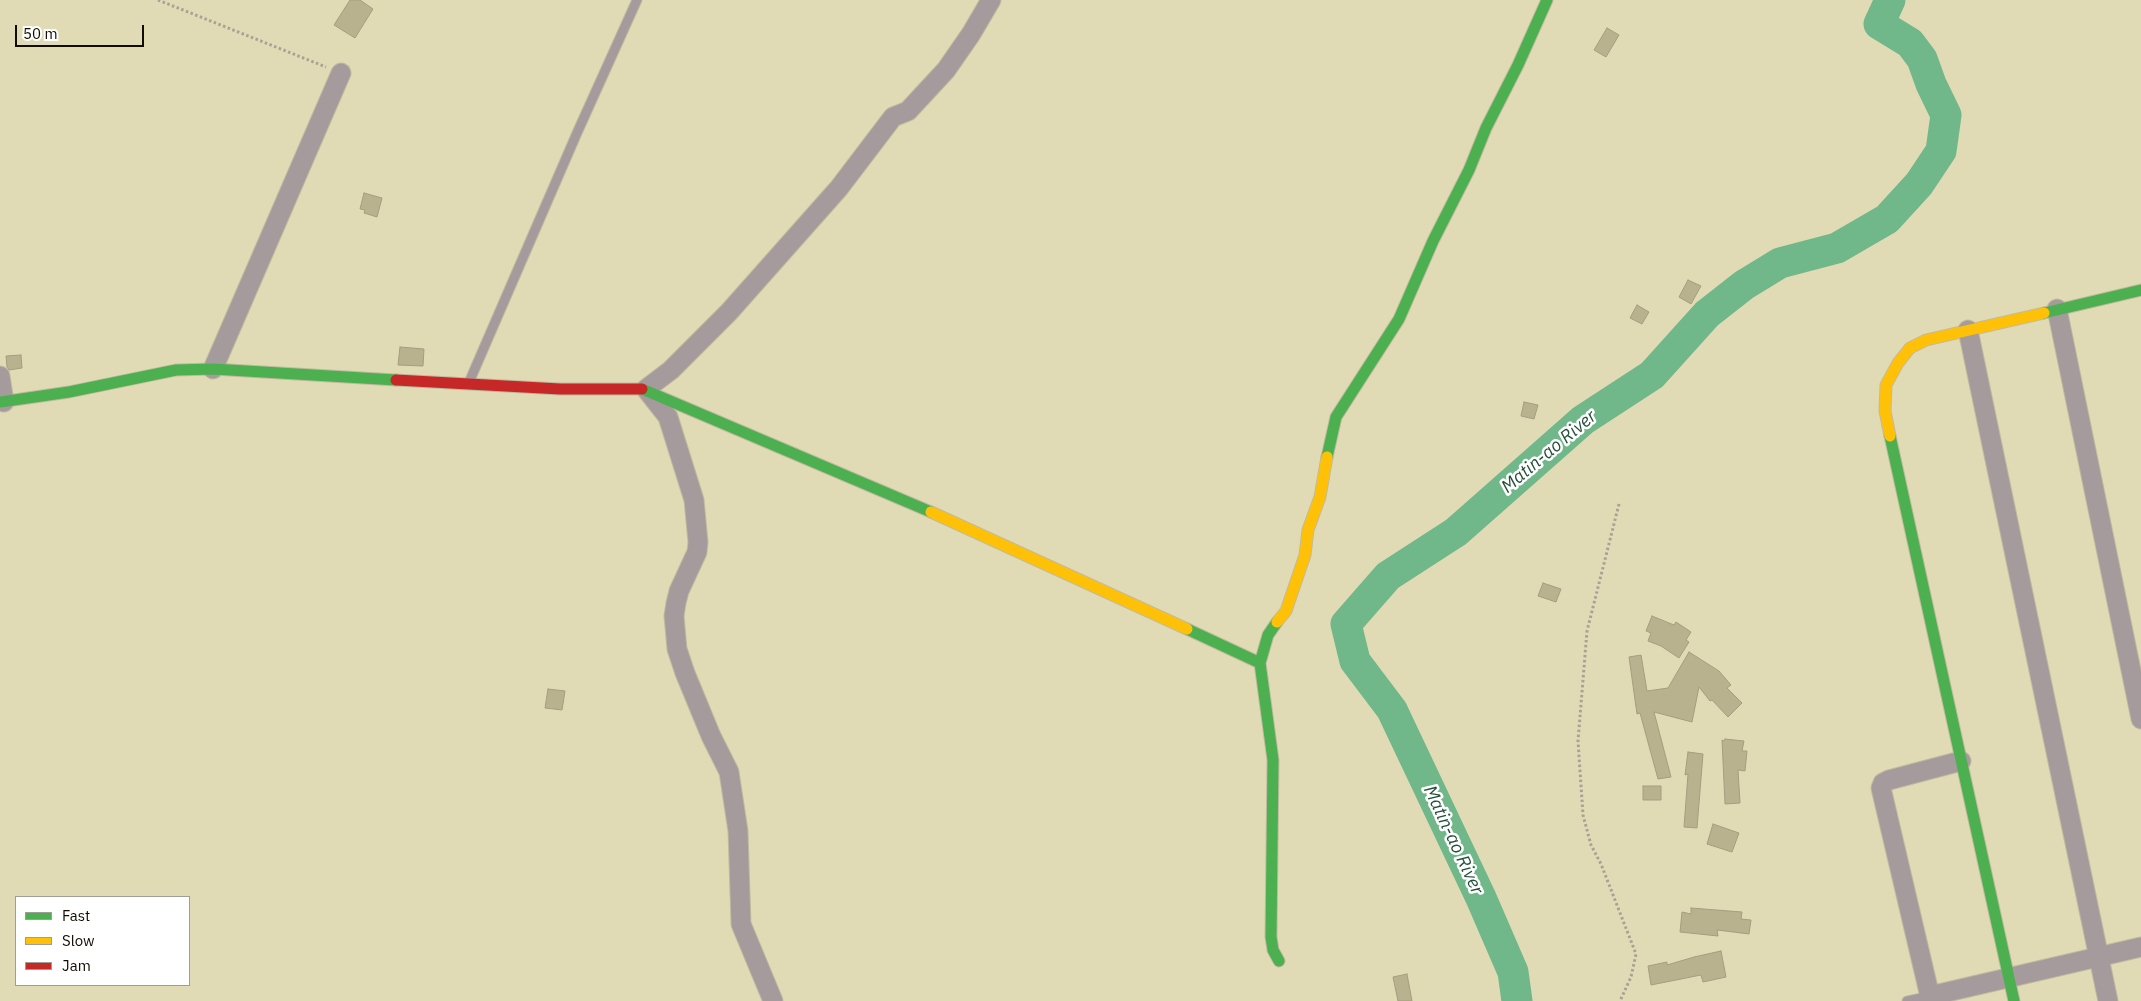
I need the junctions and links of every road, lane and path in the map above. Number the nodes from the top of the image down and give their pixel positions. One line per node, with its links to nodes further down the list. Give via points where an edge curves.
1 (158, 0): 5 (path)
2 (637, 0): 11 (lane)
3 (991, 0): 12 (street, via 946,70 908,110 893,117 839,188 729,312 671,370)
4 (1547, 0): 15 (street, via 1399,319 1336,417 1320,497 1308,530 1305,555 1286,612 1268,635)
5 (341, 73): 9 (street)
6 (2141, 290): 7 (street)
7 (2057, 309): 8 (street); 16 (street)
8 (1968, 330): 17 (street, via 1926,340 1910,348 1886,384 1884,411); 19 (street)
9 (214, 370): 11 (street); 13 (street, via 176,370)
10 (0, 376): 13 (street)
11 (469, 383): 12 (street)
12 (646, 389): 15 (street, via 961,524); 23 (street, via 668,416 694,500 697,552 676,603 674,616 678,649 711,736 729,772 738,831 741,924)
13 (2, 402)
14 (1618, 504): 24 (path, via 1587,631 1578,741 1583,815 1636,954 1632,977)
15 (1260, 663): 20 (street, via 1273,760 1271,937)
16 (2141, 719)
17 (1961, 761): 21 (street); 22 (street, via 1889,780 1881,788)
18 (2141, 948): 19 (street)
19 (2098, 957): 21 (street); 27 (street)
20 (1278, 961)
21 (2009, 978): 22 (street); 26 (street)
22 (1930, 998): 25 (lane)
23 (773, 1001)
24 (1620, 1001)
25 (1907, 1001)
26 (2014, 1001)
27 (2108, 1001)

